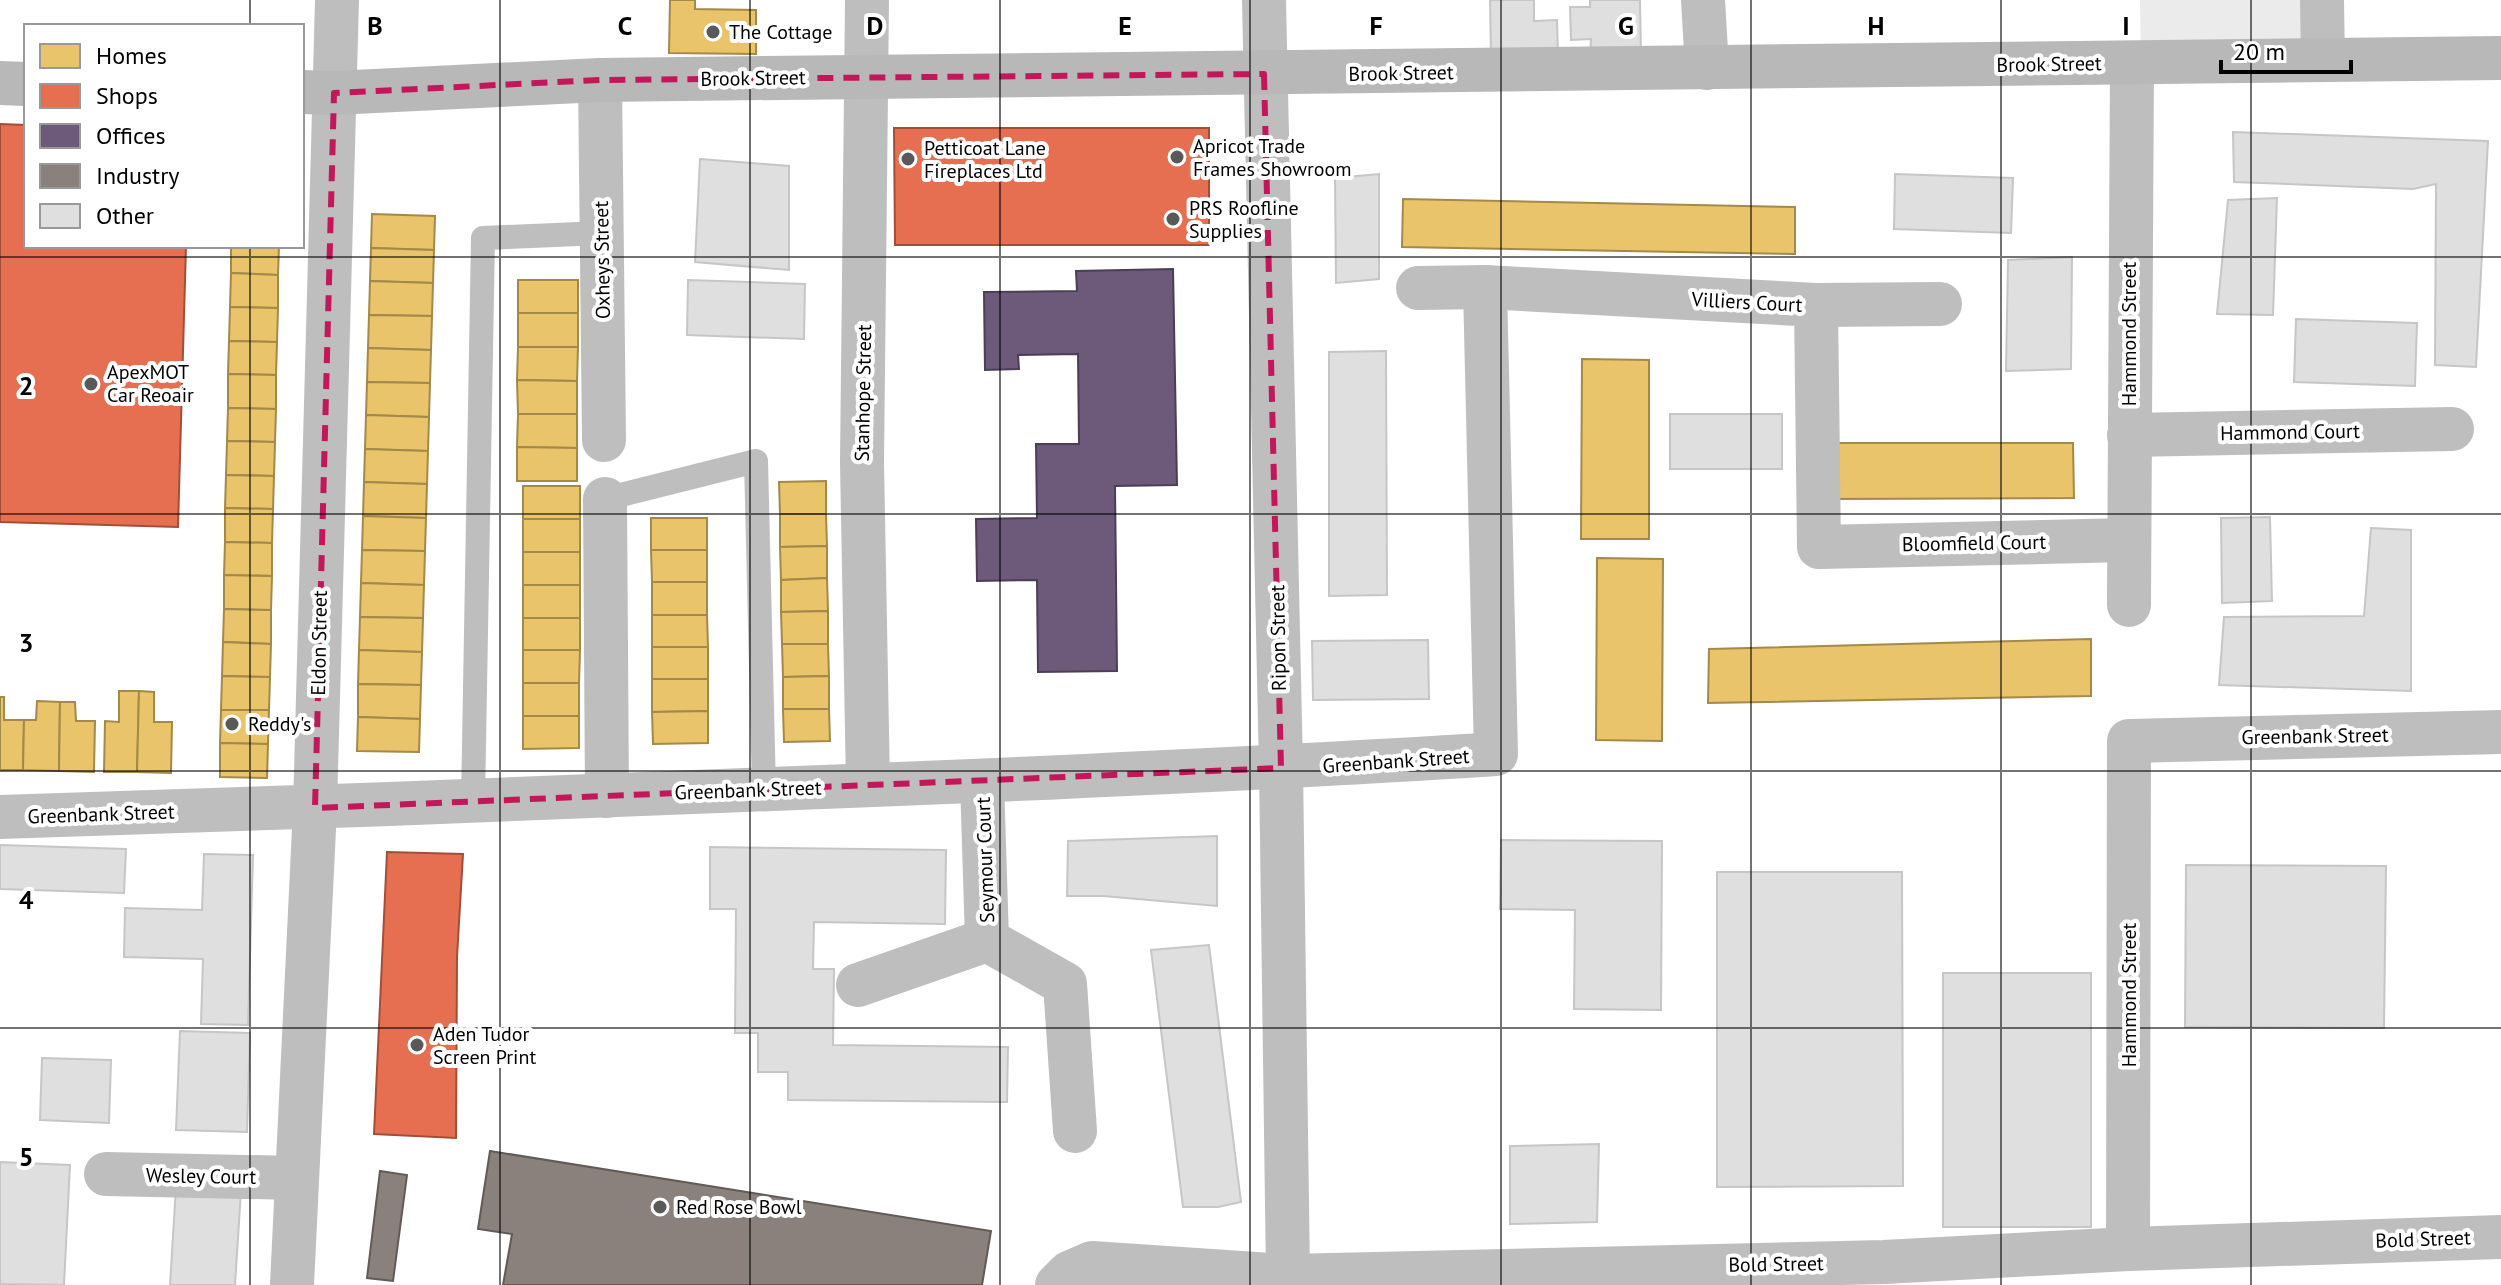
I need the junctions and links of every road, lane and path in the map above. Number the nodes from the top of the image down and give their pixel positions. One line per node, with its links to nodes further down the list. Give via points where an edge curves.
1 (337, 0): 15 (street, Eldon Street)
2 (867, 0): 11 (street, Stanhope Street)
3 (1264, 0): 10 (street, Ripon Street)
4 (1703, 0): 9 (street)
5 (2322, 0): 7 (street)
6 (2501, 58): 7 (street, Brook Street)
7 (2323, 60): 8 (street, Brook Street)
8 (2132, 63): 9 (street, Brook Street); 22 (street, Hammond Street)
9 (1707, 68): 10 (street, Brook Street)
10 (1264, 74): 11 (street, Brook Street); 30 (street, Ripon Street)
11 (868, 77): 12 (street, Brook Street); 32 (street, Stanhope Street, via 862,462)
12 (600, 80): 15 (street, Brook Street); 16 (street, Oxheys Street)
13 (0, 83): 14 (street)
14 (24, 84)
15 (318, 93): 36 (street, Eldon Street)
16 (602, 233): 23 (street, Oxheys Street); 35 (lane, via 483,238)
17 (1485, 287): 18 (street, Villiers Court); 20 (street, Villiers Court); 30 (street, Greenbank Street, via 1496,754)
18 (1418, 288)
19 (1940, 304): 20 (street)
20 (1816, 305): 26 (street, Villiers Court)
21 (2452, 429): 22 (street, Hammond Court)
22 (2129, 435): 25 (street, Hammond Street)
23 (604, 440)
24 (605, 499): 33 (lane, via 756,461); 34 (street)
25 (2129, 540): 26 (street, Bloomfield Court); 27 (street, Hammond Street)
26 (1819, 547)
27 (2129, 605)
28 (2501, 732): 29 (street, Greenbank Street)
29 (2129, 741): 44 (street, Hammond Street)
30 (1281, 768): 31 (street, Greenbank Street); 46 (street, Ripon Street)
31 (982, 781): 32 (street, Greenbank Street); 38 (street, Seymour Court)
32 (868, 785): 33 (street, Greenbank Street)
33 (764, 790): 34 (street, Greenbank Street)
34 (607, 796): 35 (street, Greenbank Street)
35 (473, 801): 36 (street, Greenbank Street)
36 (315, 808): 37 (street, Greenbank Street); 42 (street, Eldon Street)
37 (0, 817)
38 (987, 940): 39 (street, Seymour Court); 40 (street, Seymour Court, via 1065,984)
39 (858, 985)
40 (1075, 1131)
41 (106, 1174): 42 (street, Wesley Court)
42 (296, 1178): 47 (street, Eldon Street)
43 (2501, 1237): 44 (street, Bold Street)
44 (2128, 1249): 45 (street, Bold Street)
45 (1884, 1273): 46 (street, Bold Street)
46 (1288, 1276): 48 (street, Bold Street, via 1092,1263)
47 (292, 1285)
48 (1057, 1285)

